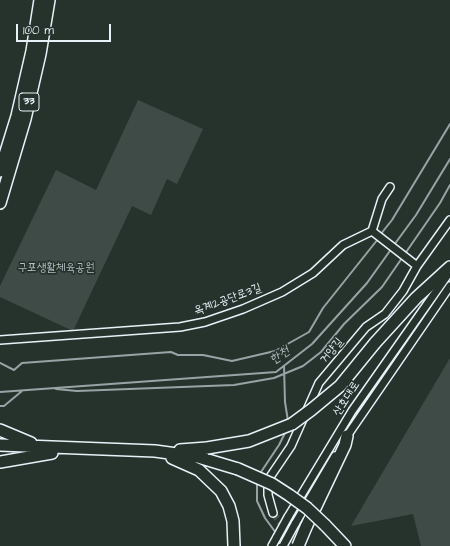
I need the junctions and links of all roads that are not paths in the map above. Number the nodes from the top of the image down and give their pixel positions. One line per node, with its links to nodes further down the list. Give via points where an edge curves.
1 (36, 0): 4 (highway)
2 (40, 0): 4 (highway, 33)
3 (49, 0): 7 (highway, 33, via 25,119)
4 (25, 81): 5 (highway, 33)
5 (0, 171)
6 (390, 187): 9 (street, via 382,199)
7 (0, 203)
8 (450, 220): 10 (street, 거양길)
9 (374, 233): 10 (street); 14 (street, 옥계2공단로3길, via 343,245 313,273 282,292 205,322 180,327)
10 (415, 264): 24 (street, 거양길, via 402,291 385,314 366,327 319,383 292,446 268,480 268,495)
11 (450, 267): 20 (highway, bridge, via 416,298 340,386 292,424 276,432 230,446)
12 (450, 271): 28 (street, 산호대로, bridge, via 352,411)
13 (450, 286): 16 (street, 산호대로)
14 (0, 340)
15 (0, 430): 18 (highway)
16 (347, 436): 25 (highway, via 345,445)
17 (0, 445): 18 (highway)
18 (50, 450): 19 (highway); 20 (highway); 21 (highway); 22 (highway)
19 (0, 451)
20 (155, 451): 23 (highway, via 198,457)
21 (169, 457): 23 (highway); 27 (highway, via 199,470 221,491 233,521)
22 (0, 462)
23 (236, 470): 26 (highway, bridge, via 278,487 307,508)
24 (273, 512)
25 (300, 526): 29 (street, bridge); 30 (highway, bridge)
26 (324, 527): 31 (highway); 32 (highway)
27 (234, 546)
28 (272, 546)
29 (283, 546)
30 (298, 546)
31 (339, 546)
32 (345, 546)

